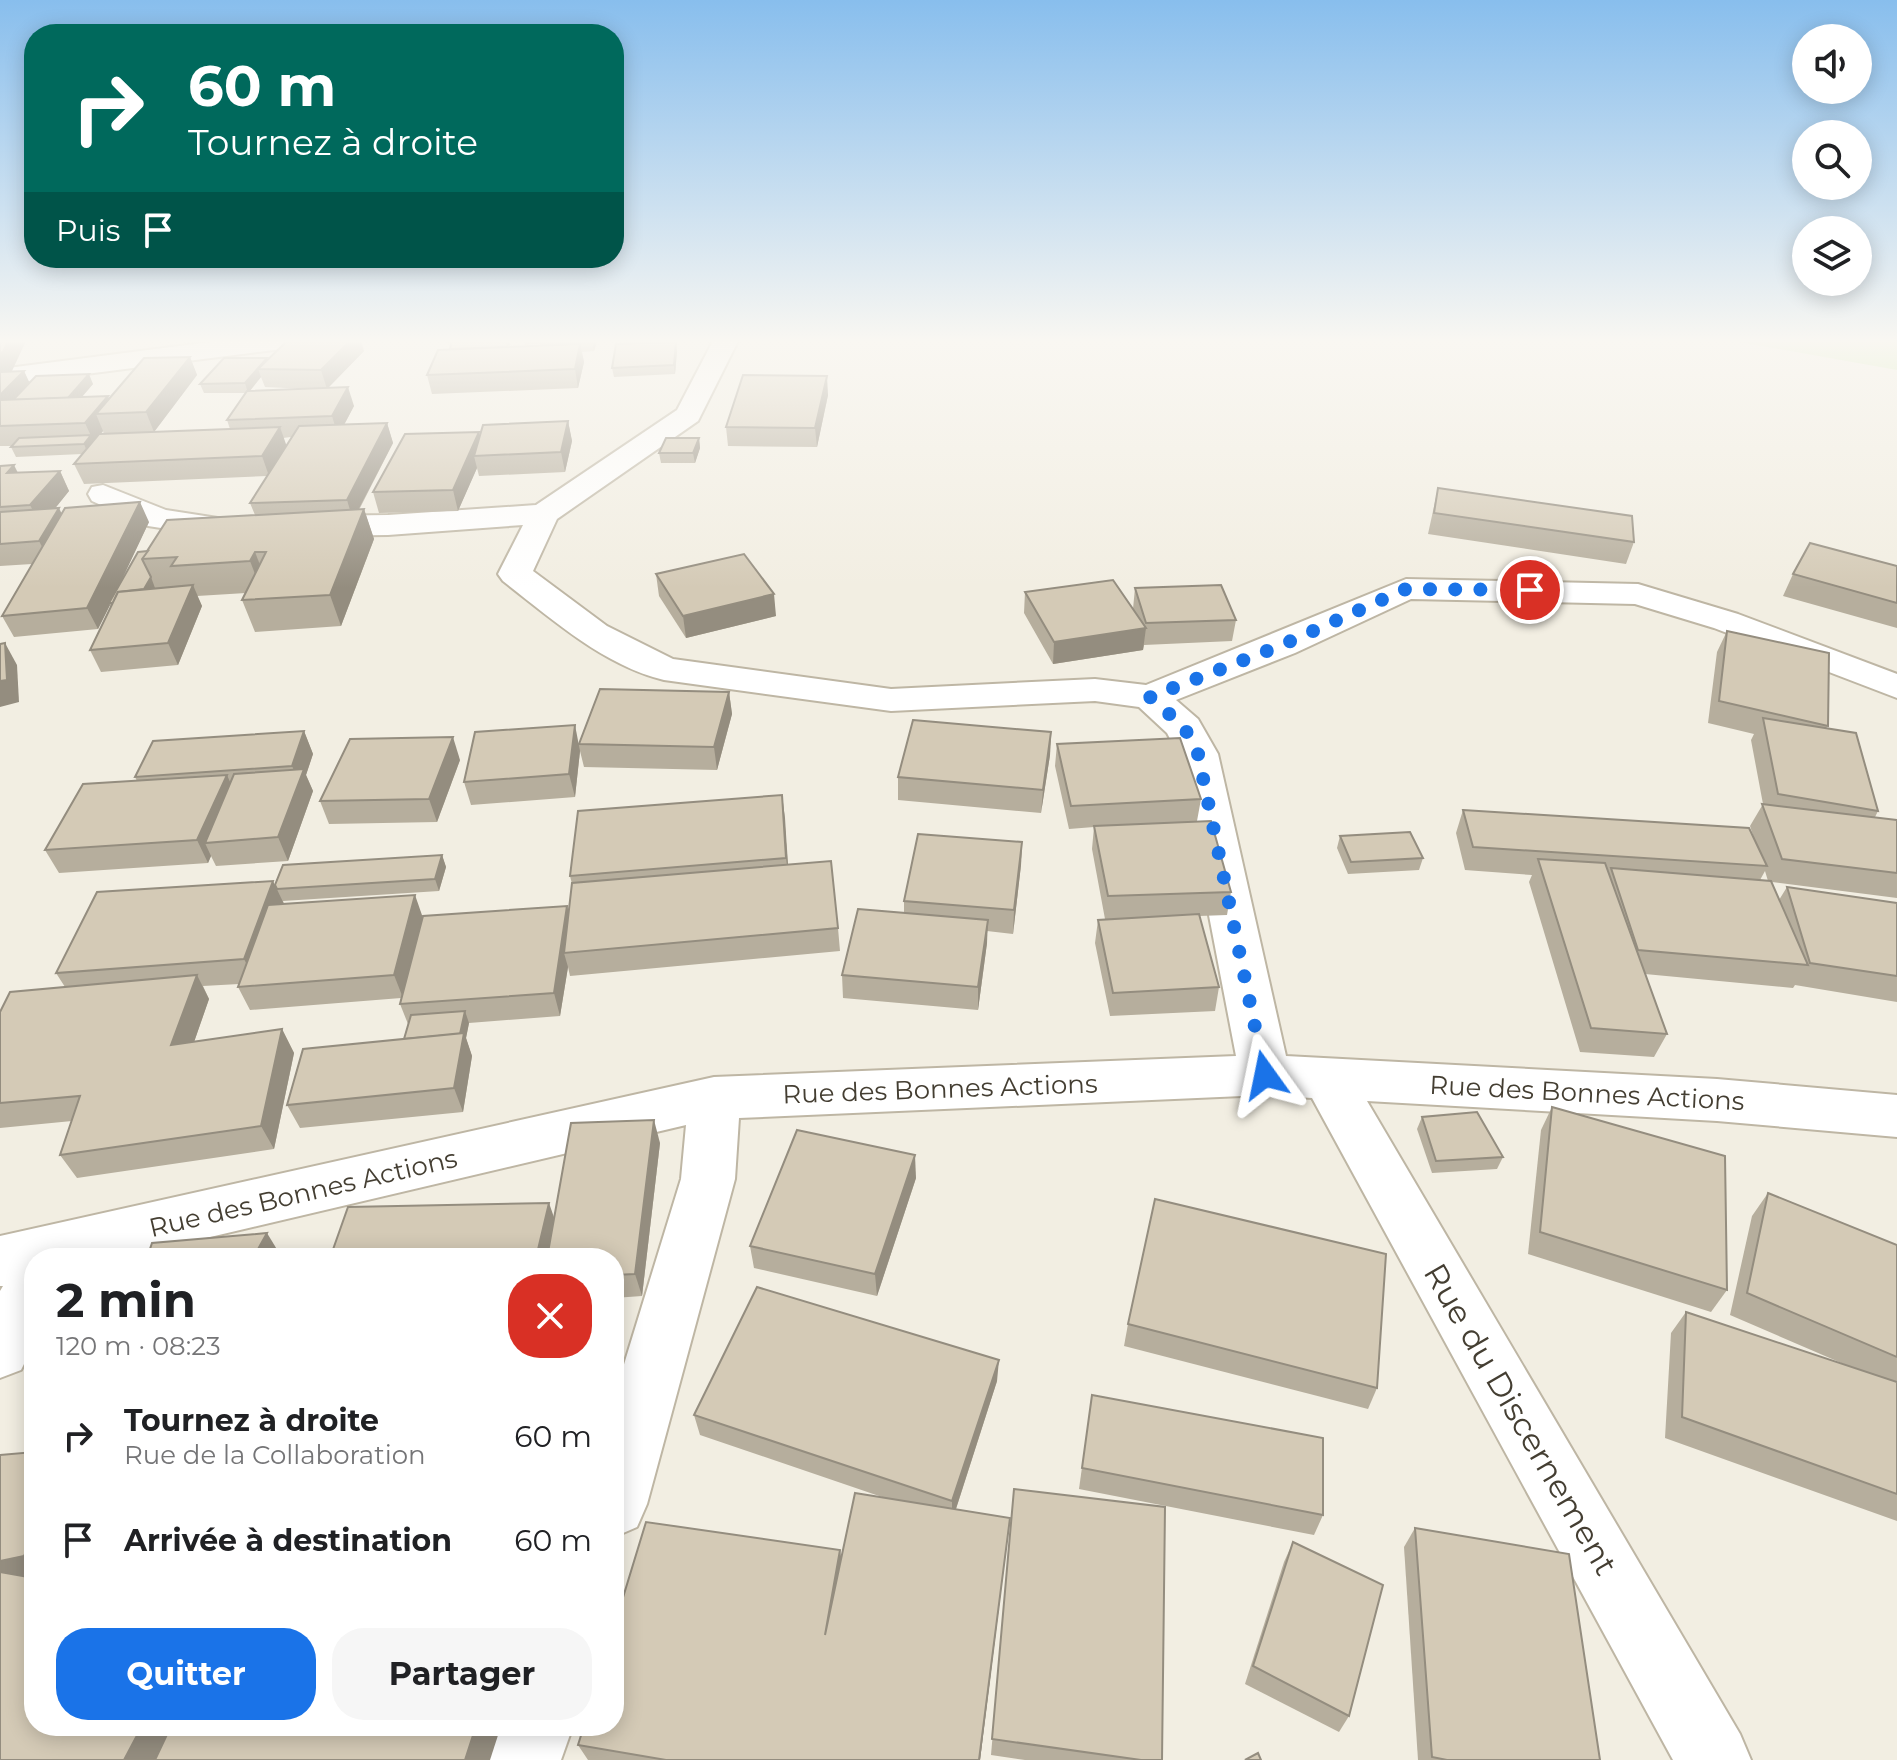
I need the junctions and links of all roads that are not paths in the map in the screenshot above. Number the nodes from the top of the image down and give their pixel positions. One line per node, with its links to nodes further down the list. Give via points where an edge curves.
1 (676, 423): 3 (street)
2 (103, 494): 3 (street, via 159,519 213,528 388,525)
3 (544, 514): 5 (street, via 515,574 594,634 664,669 891,700 1095,690)
4 (1897, 687): 5 (street, via 1726,621 1638,594 1406,589)
5 (1150, 697): 6 (street, via 1184,727 1198,754)
6 (1265, 1075): 7 (street, Rue des Bonnes Actions); 8 (street, Rue des Bonnes Actions)
7 (1327, 1078): 9 (street, Rue des Bonnes Actions); 16 (street, Rue du Discernement)
8 (714, 1098): 10 (street, Rue des Bonnes Actions); 13 (street, via 708,1179)
9 (1897, 1116)
10 (100, 1248)
11 (24, 1289): 12 (street)
12 (0, 1350)
13 (624, 1469)
14 (532, 1736): 15 (street)
15 (524, 1760)
16 (1714, 1760)

